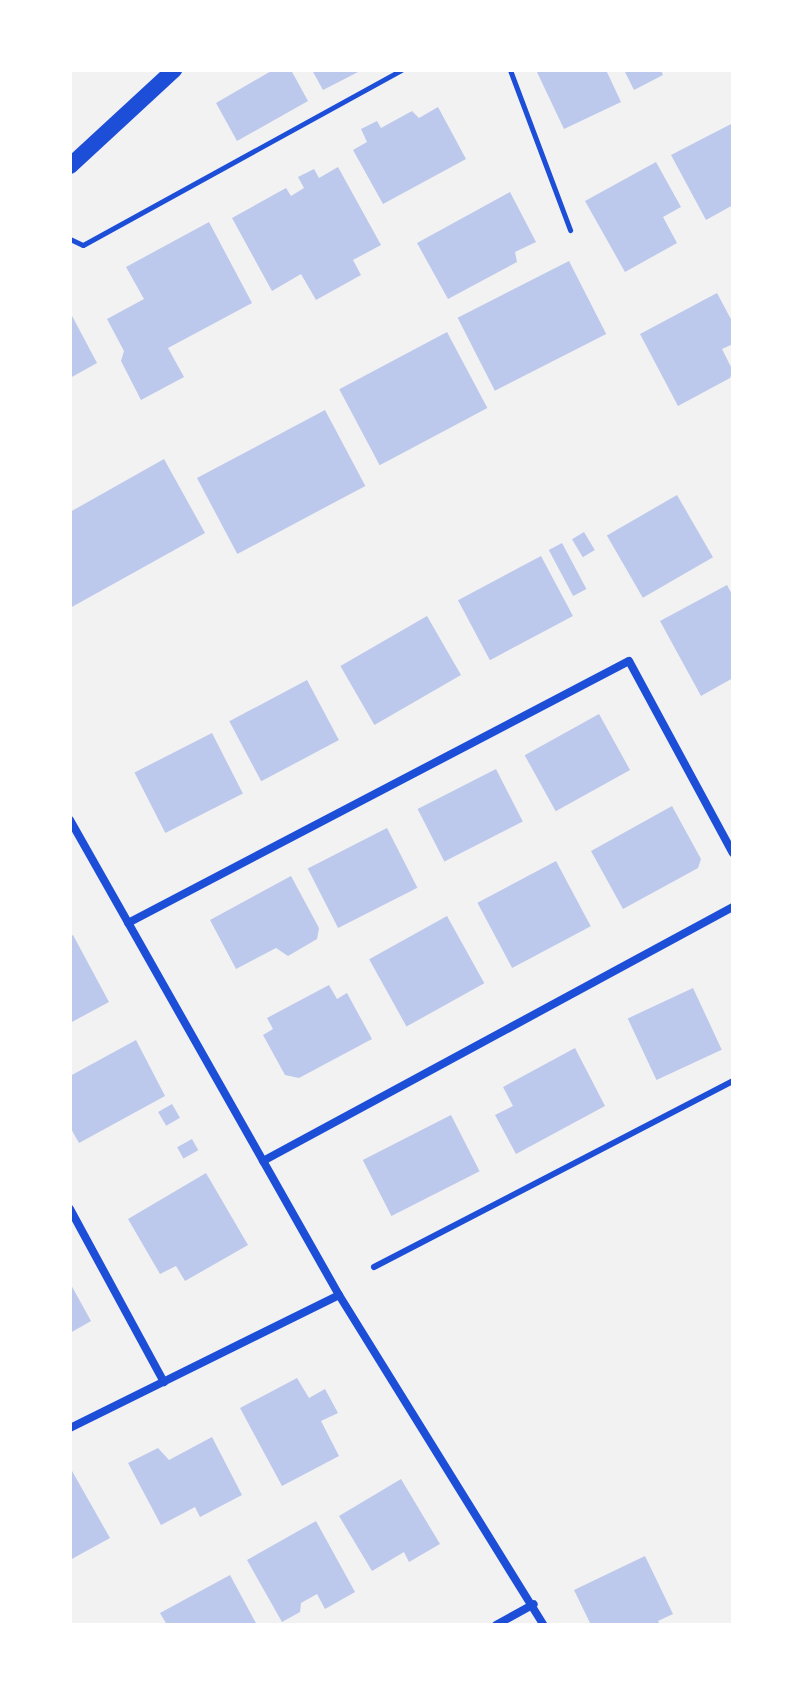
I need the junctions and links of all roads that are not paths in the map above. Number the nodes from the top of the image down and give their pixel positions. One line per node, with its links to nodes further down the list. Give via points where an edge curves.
1 (174, 70): 2 (main road)
2 (70, 166)
3 (70, 820): 6 (street)
4 (733, 853): 6 (street, via 629,661)
5 (733, 907): 8 (street)
6 (128, 923): 8 (street)
7 (733, 1081): 10 (lane)
8 (263, 1161): 11 (street)
9 (70, 1209): 12 (street)
10 (374, 1267)
11 (339, 1295): 12 (street); 14 (street)
12 (164, 1382): 13 (street)
13 (70, 1428)
14 (534, 1604): 15 (street); 16 (street)
15 (496, 1625)
16 (544, 1625)

